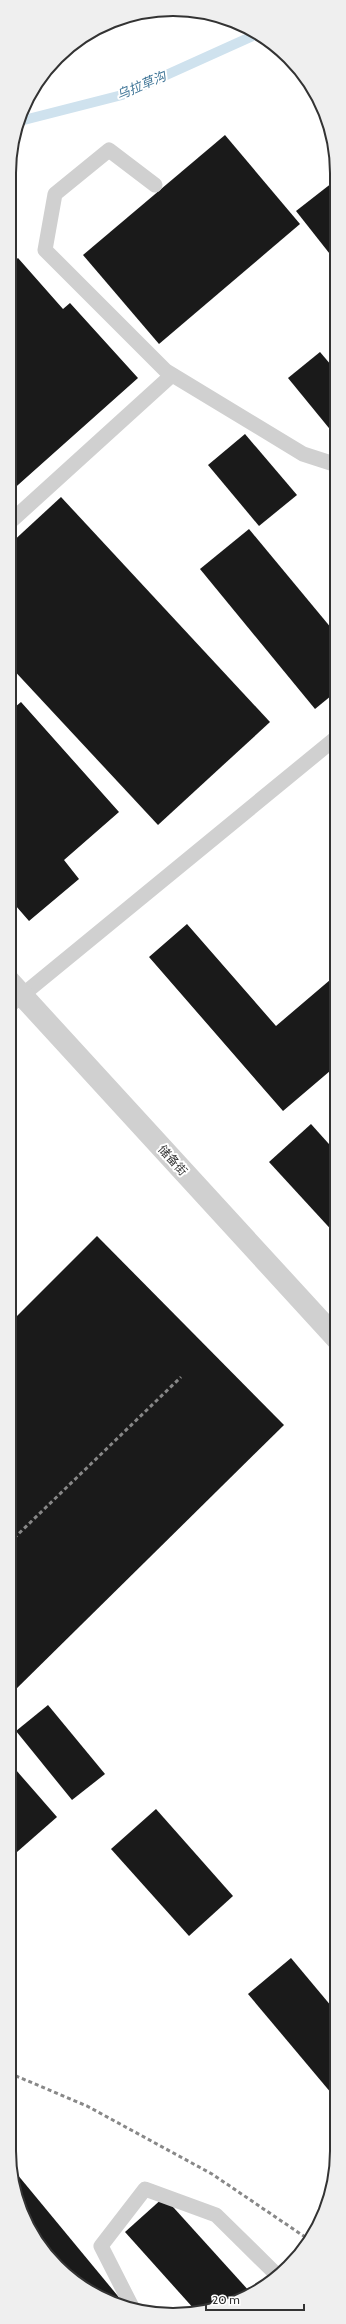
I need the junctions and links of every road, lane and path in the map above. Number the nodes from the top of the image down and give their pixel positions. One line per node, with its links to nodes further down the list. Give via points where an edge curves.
1 (155, 184): 2 (lane, via 109,150 55,194 45,250)
2 (172, 375): 3 (lane, via 302,454); 4 (lane)
3 (330, 463)
4 (16, 517)
5 (330, 743): 6 (lane)
6 (16, 992)
7 (16, 996): 8 (street, 储备街)
8 (330, 1332)
9 (274, 2272): 10 (lane, via 216,2215 145,2189 101,2246)
10 (129, 2302)

